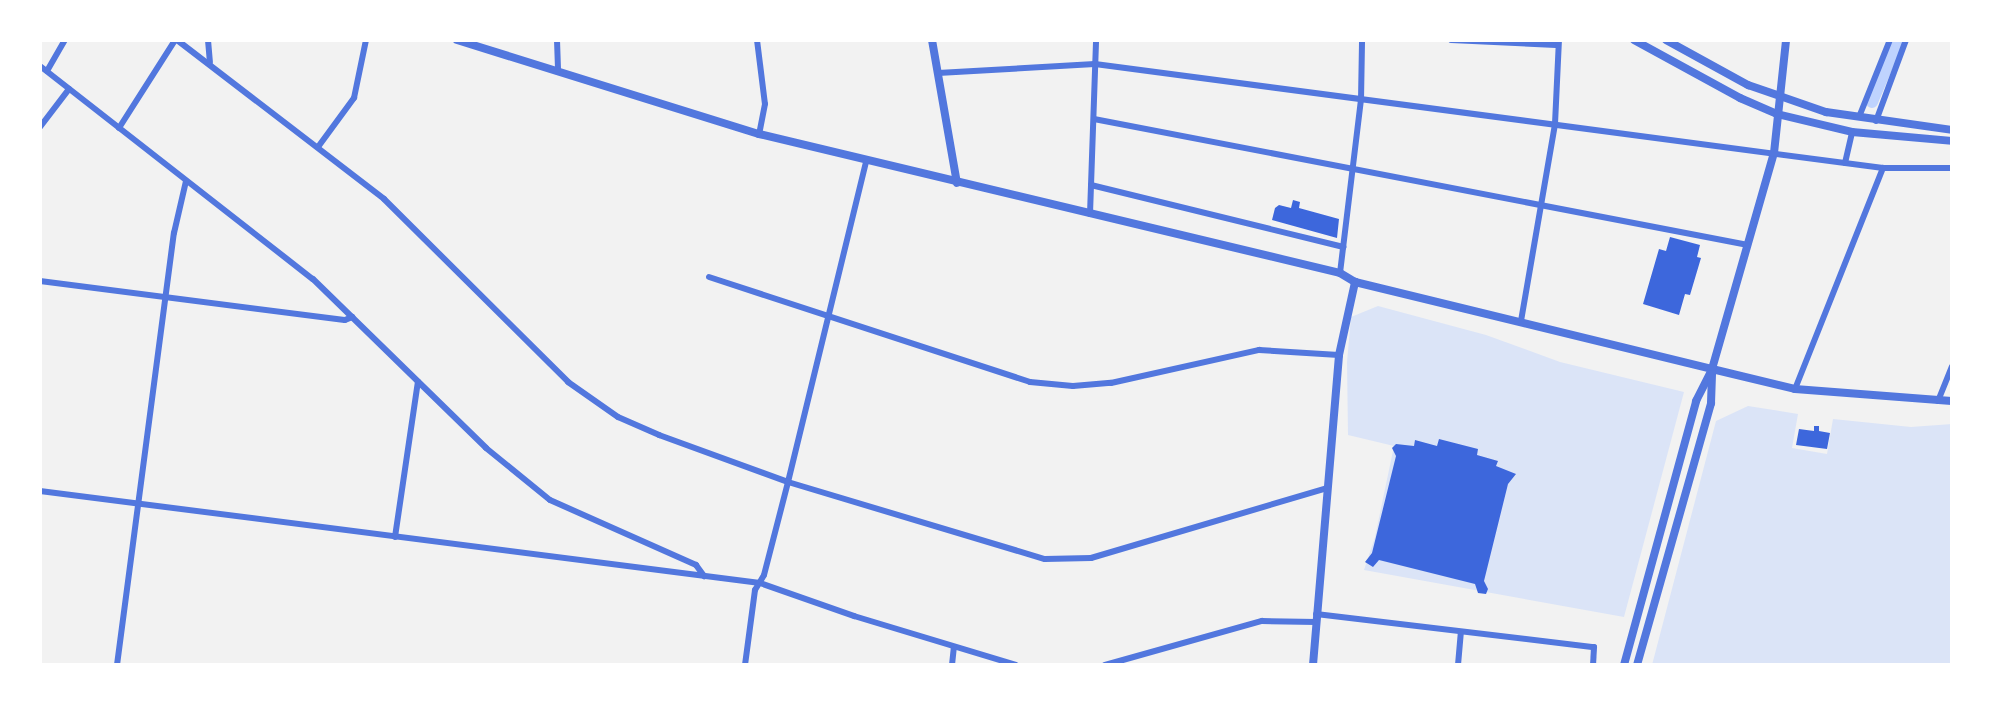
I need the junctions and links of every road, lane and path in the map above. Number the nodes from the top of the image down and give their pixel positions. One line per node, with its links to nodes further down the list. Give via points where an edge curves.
1 (65, 40): 21 (street)
2 (176, 40): 18 (street); 33 (street)
3 (208, 40): 18 (street)
4 (366, 40): 38 (street, via 354,98)
5 (457, 40): 23 (street)
6 (557, 40): 23 (street)
7 (757, 40): 36 (street, via 765,104)
8 (932, 40): 22 (street)
9 (1096, 40): 19 (street)
10 (1362, 40): 26 (street)
11 (1451, 40): 17 (street)
12 (1634, 40): 27 (street)
13 (1666, 40): 25 (street)
14 (1786, 40): 25 (street)
15 (1890, 40): 28 (street)
16 (1906, 40): 30 (street)
17 (1558, 42): 31 (street)
18 (210, 62): 38 (street)
19 (1095, 64): 22 (street); 26 (street); 29 (street)
20 (40, 66): 21 (street)
21 (47, 71): 24 (street)
22 (938, 73): 46 (street)
23 (559, 74): 36 (street)
24 (69, 89): 32 (street); 33 (street)
25 (1779, 97): 27 (street); 28 (street)
26 (1361, 100): 31 (street); 44 (street)
27 (1777, 114): 35 (street); 39 (street)
28 (1859, 117): 30 (street)
29 (1094, 119): 44 (street); 47 (street)
30 (1876, 121): 34 (street)
31 (1555, 124): 39 (street); 48 (street)
32 (40, 127)
33 (119, 128): 45 (street)
34 (1952, 130)
35 (1852, 132): 37 (street); 41 (street)
36 (759, 134): 40 (street)
37 (1952, 141)
38 (318, 147): 68 (street, via 384,199 568,382 618,417)
39 (1774, 153): 41 (street); 50 (street)
40 (866, 161): 46 (street); 58 (street)
41 (1845, 163): 42 (street)
42 (1883, 168): 43 (street); 65 (street)
43 (1952, 168)
44 (1354, 169): 48 (street); 51 (street)
45 (186, 181): 56 (street); 57 (street, via 313,279)
46 (957, 183): 49 (street)
47 (1091, 185): 49 (street); 51 (street)
48 (1542, 206): 50 (street); 59 (street)
49 (1090, 214): 52 (street)
50 (1748, 245): 62 (street)
51 (1344, 247): 52 (street)
52 (1340, 273): 55 (street)
53 (709, 277): 58 (street)
54 (40, 281): 56 (street)
55 (1355, 282): 59 (street); 60 (street)
56 (167, 298): 57 (street); 71 (street)
57 (352, 317): 63 (street)
58 (829, 317): 60 (street, via 1030,382 1073,386 1111,383 1259,350); 68 (street)
59 (1521, 321): 62 (street)
60 (1339, 355): 69 (street)
61 (1952, 367): 66 (street)
62 (1712, 369): 65 (street); 86 (street, via 1696,401); 87 (street, via 1711,403)
63 (418, 382): 72 (street); 73 (street, via 550,500 696,565)
64 (1952, 383): 66 (street)
65 (1795, 389): 66 (street)
66 (1938, 401): 67 (street)
67 (1952, 401)
68 (788, 482): 69 (street, via 1019,553 1065,560 1091,558); 74 (street)
69 (1327, 488): 75 (street)
70 (40, 491): 71 (street)
71 (139, 504): 72 (street); 78 (street)
72 (395, 537): 73 (street)
73 (705, 576): 74 (street)
74 (760, 583): 77 (street); 79 (street)
75 (1316, 618): 76 (street); 82 (street, via 1262,621); 83 (street)
76 (1461, 633): 84 (street); 85 (street, via 1594,647)
77 (954, 647): 80 (street); 81 (street)
78 (117, 665)
79 (745, 665)
80 (952, 665)
81 (1016, 665)
82 (1105, 665)
83 (1313, 665)
84 (1458, 665)
85 (1593, 665)
86 (1624, 665)
87 (1637, 665)

